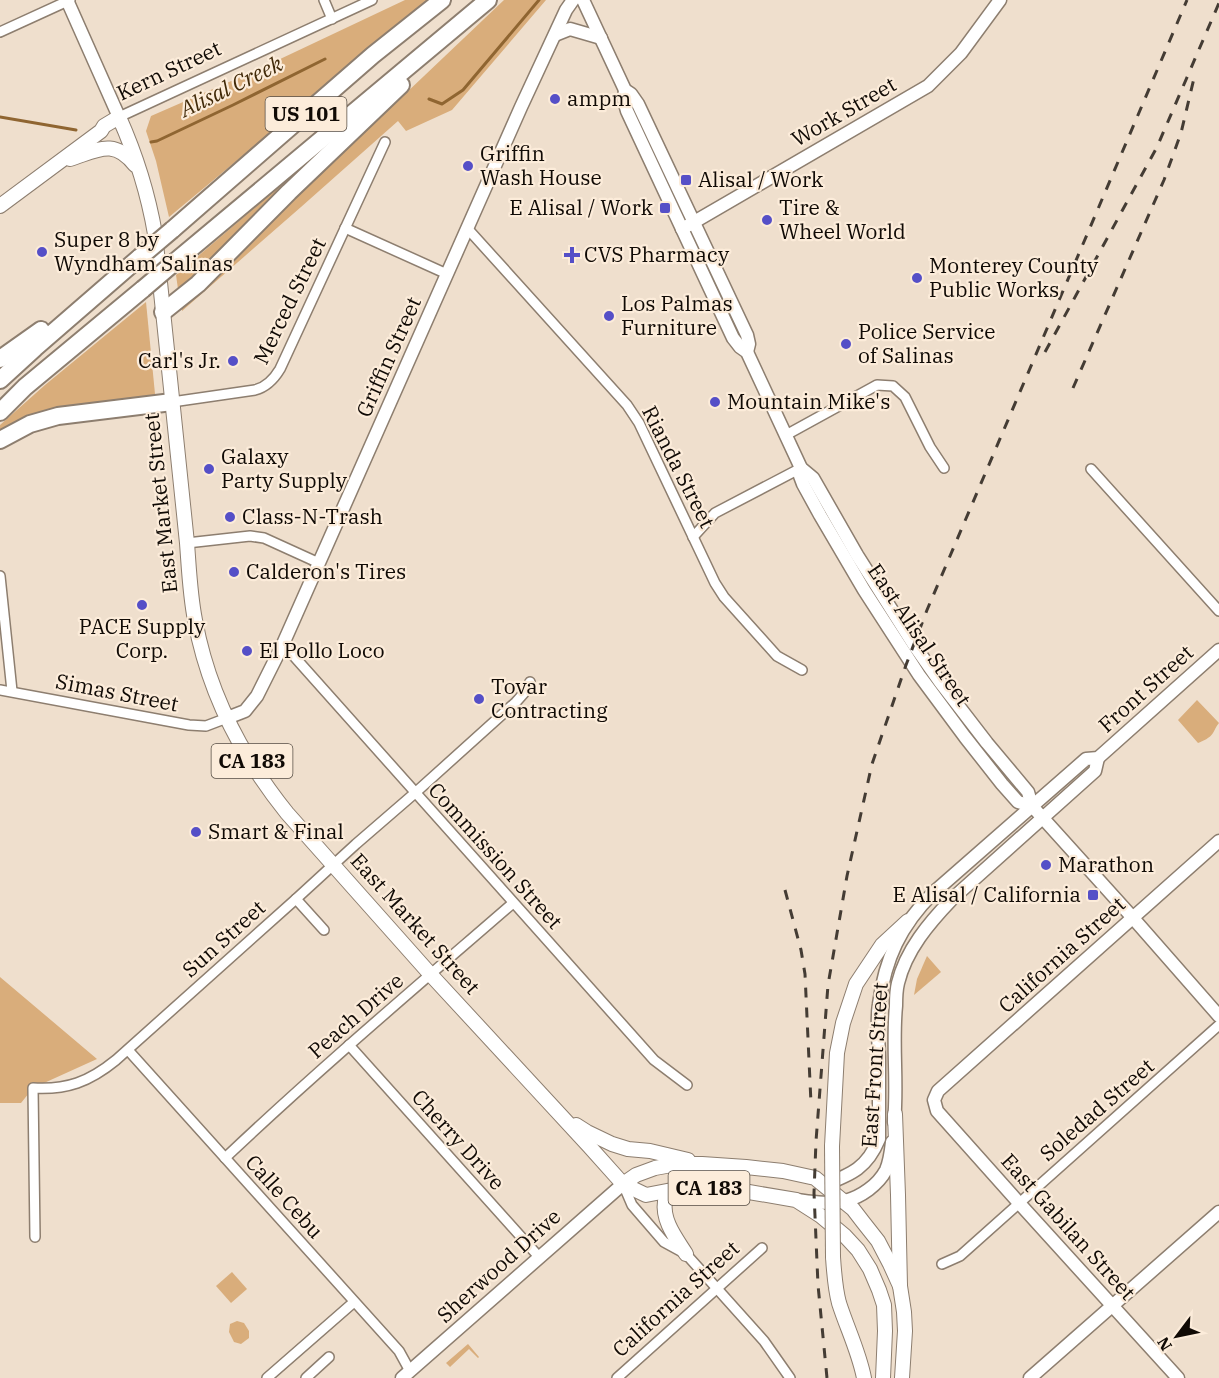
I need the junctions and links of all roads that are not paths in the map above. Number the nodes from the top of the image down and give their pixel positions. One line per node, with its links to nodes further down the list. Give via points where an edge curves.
1 (68, 0): 10 (street); 15 (main road, East Market Street)
2 (324, 0): 9 (street)
3 (372, 0): 9 (street, Kern Street)
4 (442, 0): 25 (highway, US 101, bridge)
5 (488, 0): 11 (highway, US 101)
6 (573, 0): 12 (main road, Griffin Street)
7 (583, 0): 13 (main road, East Alisal Street)
8 (1000, 0): 20 (main road, Work Street, via 961,53 928,86)
9 (332, 19): 15 (street, Kern Street)
10 (0, 32)
11 (445, 35): 26 (highway, via 429,59 198,284); 31 (highway, US 101, bridge)
12 (555, 35): 13 (main road, via 570,29); 22 (main road, Griffin Street)
13 (601, 38): 14 (main road, East Alisal Street)
14 (625, 90): 20 (main road, East Alisal Street, via 638,104); 23 (main road, East Alisal Street, via 627,111)
15 (119, 117): 17 (main road, Kern Street); 18 (main road, East Market Street / CA 183)
16 (385, 142): 21 (street, Merced Street)
17 (59, 162): 18 (main road, via 114,148 126,155); 19 (main road, Kern Street)
18 (140, 173): 26 (main road, East Market Street / CA 183, via 155,234)
19 (0, 206)
20 (694, 222): 23 (main road, Work Street); 27 (main road, East Alisal Street, via 747,335)
21 (345, 228): 24 (street); 30 (street, Merced Street, via 273,379 255,390)
22 (467, 228): 24 (main road, Griffin Street); 37 (street, Rianda Street, via 627,405)
23 (682, 229): 27 (main road, East Alisal Street, via 733,338)
24 (447, 274): 39 (main road, Griffin Street)
25 (111, 282): 28 (highway); 29 (highway, US 101)
26 (163, 312): 30 (main road, East Market Street / CA 183)
27 (747, 352): 32 (main road, East Alisal Street)
28 (0, 359)
29 (0, 380)
30 (172, 402): 33 (highway, via 58,416 30,424); 38 (main road, East Market Street / CA 183)
31 (0, 412)
32 (786, 435): 34 (main road, East Alisal Street); 35 (street, via 877,385 893,386 905,397)
33 (0, 440)
34 (801, 468): 37 (street, via 715,513); 51 (main road, East Alisal Street, via 800,476 820,515 919,675 1008,791 1018,802)
35 (944, 468)
36 (1091, 469): 41 (street)
37 (693, 537): 44 (street, Rianda Street, via 724,597 777,656)
38 (187, 543): 39 (street, via 264,538); 48 (main road, East Market Street / CA 183, via 195,622 215,693)
39 (319, 563): 42 (main road, Griffin Street)
40 (0, 576): 47 (street)
41 (1219, 610)
42 (283, 644): 48 (main road, Griffin Street, via 257,696 245,711); 50 (street, Commission Street)
43 (1219, 650): 49 (main road, Front Street)
44 (802, 670)
45 (530, 682): 50 (street, Sun Street, via 516,702)
46 (0, 690): 47 (street, Simas Street)
47 (12, 691): 48 (street, Simas Street, via 189,725 206,726)
48 (227, 718): 54 (main road, East Market Street / CA 183, via 273,796)
49 (1098, 758): 51 (main road, Front Street, via 1086,759); 52 (main road, Front Street, via 1095,771)
50 (416, 793): 54 (street, Sun Street); 56 (street, Commission Street)
51 (1032, 806): 52 (main road, East Alisal Street); 58 (main road, East Front Street)
52 (1042, 818): 57 (main road, East Alisal Street); 68 (main road, East Front Street, via 952,899 914,944 898,984)
53 (1219, 841): 57 (main road, California Street)
54 (333, 866): 55 (street, Sun Street); 60 (main road, East Market Street / CA 183)
55 (297, 899): 59 (street); 64 (street, Sun Street)
56 (513, 903): 60 (street, Peach Drive); 65 (street, Commission Street, via 654,1060)
57 (1133, 918): 61 (main road, East Alisal Street); 66 (main road, California Street, via 938,1091)
58 (908, 921): 72 (main road, East Front Street, via 885,971 878,1006 879,1139 862,1166); 93 (main road, bridge, via 882,945 856,984 837,1053 832,1257 839,1303)
59 (324, 930)
60 (430, 975): 63 (street, Peach Drive); 67 (main road, East Market Street / CA 183)
61 (1219, 1016)
62 (1219, 1025): 76 (street, Soledad Street)
63 (349, 1045): 69 (street, Peach Drive); 81 (street, Cherry Drive)
64 (128, 1050): 69 (street, Calle Cebu); 78 (street, Sun Street, via 97,1074 76,1084 33,1088)
65 (687, 1085)
66 (934, 1100): 76 (main road, East Gabilan Street, via 937,1111)
67 (556, 1110): 70 (main road, via 612,1144); 71 (main road, East Market Street / CA 183)
68 (895, 1114): 75 (main road, East Front Street, via 890,1158 881,1178 865,1192); 83 (main road)
69 (225, 1158): 85 (street, Calle Cebu)
70 (702, 1164): 71 (main road, via 655,1168); 72 (main road, CA 183, via 783,1171 815,1178)
71 (623, 1184): 73 (main road, East Front Street / CA 183, via 645,1194); 80 (street, East Market Street, via 632,1205 664,1242); 81 (main road, Sherwood Drive)
72 (823, 1185): 75 (main road, CA 183)
73 (677, 1189): 74 (main road, East Front Street / CA 183, via 697,1186); 80 (main road, via 666,1198 664,1207 666,1221)
74 (796, 1200): 75 (main road, East Front Street); 94 (main road, CA 183, via 845,1236 870,1269 884,1305)
75 (844, 1202): 83 (main road, CA 183, via 878,1241)
76 (1019, 1203): 82 (street, Soledad Street, via 960,1256); 86 (main road, East Gabilan Street)
77 (1219, 1212): 86 (main road)
78 (35, 1237)
79 (762, 1248): 84 (street, California Street)
80 (686, 1254): 84 (street, East Market Street)
81 (540, 1258): 88 (main road, Sherwood Drive)
82 (942, 1264)
83 (900, 1286): 95 (main road, CA 183, via 905,1331)
84 (717, 1289): 91 (street, California Street); 92 (street, East Market Street, via 764,1341)
85 (354, 1302): 88 (street, Calle Cebu, via 399,1351); 89 (street)
86 (1112, 1305): 96 (main road); 97 (main road, East Gabilan Street)
87 (329, 1357): 90 (street)
88 (408, 1376)
89 (267, 1378)
90 (306, 1378)
91 (617, 1378)
92 (790, 1378)
93 (864, 1378)
94 (883, 1378)
95 (902, 1378)
96 (1030, 1378)
97 (1178, 1378)

